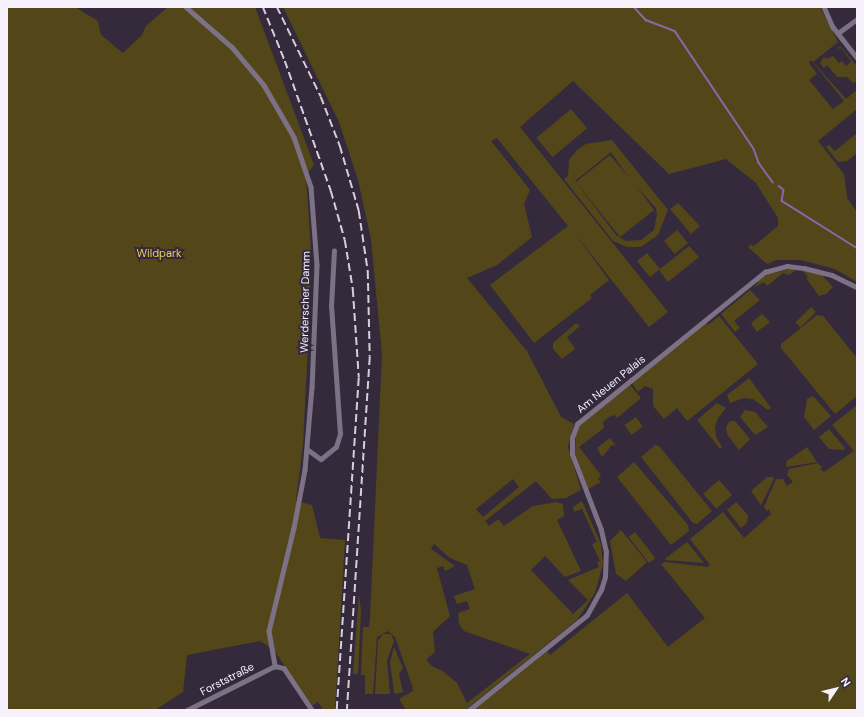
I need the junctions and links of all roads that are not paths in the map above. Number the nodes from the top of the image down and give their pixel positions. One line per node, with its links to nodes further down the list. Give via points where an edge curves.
1 (186, 7): 8 (street, Werderscher Damm, via 222,37 253,70 284,119 305,163 311,187 317,265)
2 (824, 7): 4 (street)
3 (857, 19): 4 (street)
4 (838, 33): 5 (street)
5 (857, 58)
6 (334, 251): 8 (street, via 331,306 340,434 336,447 321,459)
7 (857, 286): 12 (street, Am Neuen Palais, via 832,275 804,268 787,266 765,272 576,424 572,438 572,454 601,530 606,552 606,572 601,590 587,615)
8 (307, 449): 9 (street, Werderscher Damm, via 294,528 271,618 269,642)
9 (275, 666): 10 (street, Forststraße); 11 (street, via 284,668)
10 (186, 710)
11 (312, 710)
12 (469, 710)

